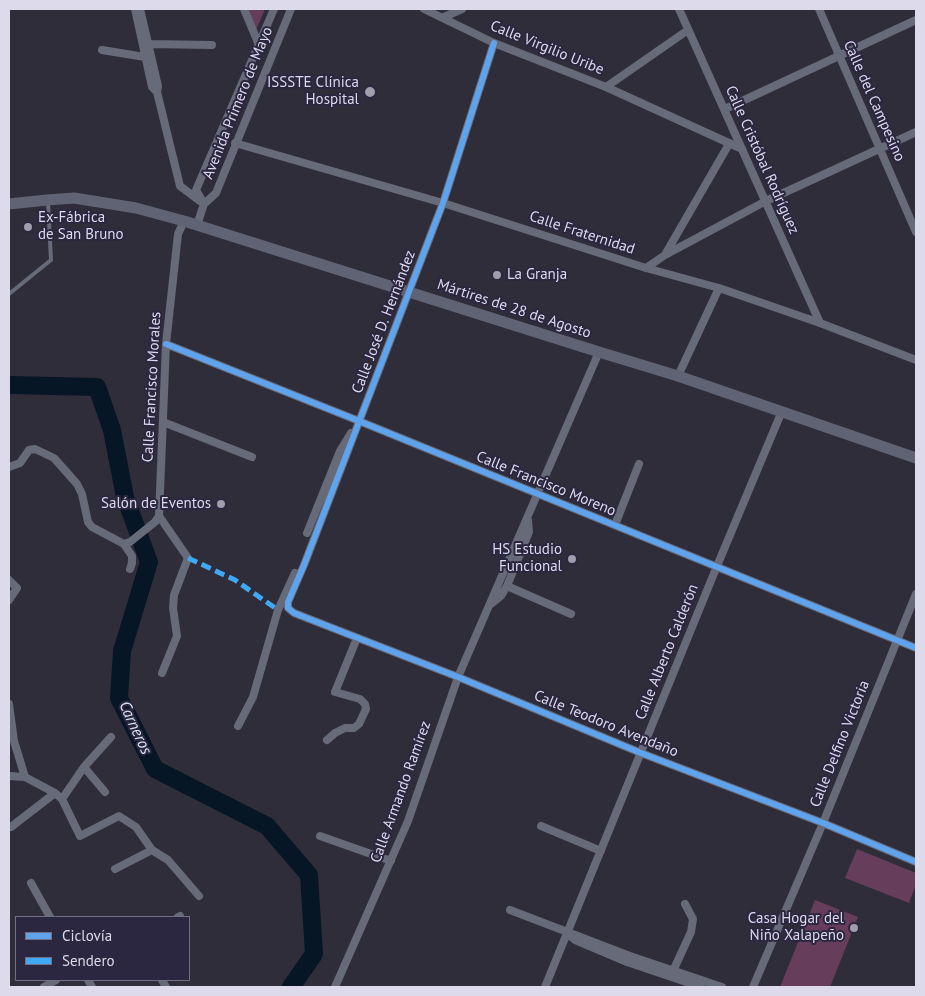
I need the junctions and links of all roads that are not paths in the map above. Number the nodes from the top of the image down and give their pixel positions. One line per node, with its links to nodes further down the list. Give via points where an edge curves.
1 (135, 9): 18 (street)
2 (140, 9): 14 (street)
3 (244, 9): 16 (street)
4 (274, 9): 16 (street, Avenida Primero de Mayo)
5 (291, 9): 24 (street, Avenida Primero de Mayo)
6 (424, 9): 10 (street, Calle Virgilio Uribe)
7 (462, 9): 10 (street)
8 (679, 9): 12 (street, Calle Cristóbal Rodríguez)
9 (819, 9): 19 (street, Calle del Campesino)
10 (444, 17): 13 (street, Calle Virgilio Uribe)
11 (916, 20): 19 (street)
12 (688, 30): 20 (street, Calle Virgilio Uribe); 22 (street, Calle Cristóbal Rodríguez)
13 (494, 43): 20 (street, Calle Virgilio Uribe); 30 (street, Calle José D. Hernández)
14 (148, 44): 15 (street); 21 (street)
15 (212, 45)
16 (259, 45): 32 (street, Avenida Primero de Mayo, via 196,190)
17 (102, 50): 18 (street)
18 (145, 57): 21 (street, via 152,87)
19 (840, 57): 22 (street); 26 (street, Calle del Campesino)
20 (606, 87): 25 (street, Calle Virgilio Uribe)
21 (157, 92): 32 (street, via 180,186)
22 (725, 109): 27 (street, Calle Cristóbal Rodríguez)
23 (916, 132): 26 (street)
24 (235, 143): 30 (street, Calle Fraternidad); 32 (street, Avenida Primero de Mayo, via 216,193)
25 (730, 144): 27 (street, Calle Virgilio Uribe); 36 (street)
26 (880, 148): 29 (street); 35 (street, Calle del Campesino)
27 (742, 149): 29 (street, Calle Cristóbal Rodríguez)
28 (47, 200): 31 (main road, Mártires de 28 de Agosto); 33 (main road, Mártires de 28 de Agosto, via 102,201); 40 (lane, via 51,260)
29 (766, 201): 36 (street); 41 (street, Calle Cristóbal Rodríguez)
30 (443, 203): 37 (street, Calle Fraternidad); 39 (street, Calle José D. Hernández)
31 (9, 204)
32 (204, 204): 34 (street, Avenida Primero de Mayo)
33 (184, 221): 34 (main road, Mártires de 28 de Agosto); 42 (street, Calle Francisco Morales, via 178,234)
34 (197, 225): 39 (main road, Mártires de 28 de Agosto)
35 (916, 232)
36 (665, 255): 37 (street)
37 (646, 268): 38 (street, Calle Fraternidad)
38 (718, 288): 41 (street, Calle Fraternidad); 45 (street)
39 (409, 292): 43 (main road, Mártires de 28 de Agosto); 47 (street, Calle José D. Hernández)
40 (9, 294)
41 (820, 323): 44 (street, Calle Fraternidad)
42 (166, 344): 47 (street, Calle Francisco Moreno); 48 (street, Calle Francisco Morales)
43 (599, 352): 45 (main road, Mártires de 28 de Agosto); 53 (street, Calle Armando Ramírez)
44 (916, 360)
45 (678, 376): 46 (main road, Mártires de 28 de Agosto)
46 (782, 411): 50 (main road, Mártires de 28 de Agosto); 60 (street, Calle Alberto Calderón)
47 (359, 421): 53 (street, Calle Francisco Moreno); 57 (street, Calle José D. Hernández, via 340,451); 59 (street, Calle José D. Hernández)
48 (163, 422): 49 (street); 54 (street, Calle Francisco Morales)
49 (252, 457)
50 (916, 458)
51 (639, 464): 56 (street)
52 (9, 467): 58 (street, via 20,463 29,450 35,448 54,458 77,484 92,527)
53 (538, 495): 55 (street, Calle Armando Ramírez); 56 (street, Calle Francisco Moreno)
54 (159, 516): 58 (street, via 152,526); 72 (street, via 188,558 174,595 177,636)
55 (528, 518): 63 (street, Calle Armando Ramírez, via 529,532); 66 (street, Calle Armando Ramírez)
56 (614, 525): 60 (street, Calle Francisco Moreno)
57 (307, 533)
58 (127, 543): 61 (street, via 132,556)
59 (304, 565): 67 (street, Calle José D. Hernández); 75 (street, Calle José D. Hernández, via 295,573 278,610 253,697)
60 (717, 566): 70 (street, Calle Francisco Moreno); 78 (street, Calle Alberto Calderón)
61 (130, 570)
62 (9, 580): 65 (street, via 17,588)
63 (507, 586): 66 (street, Calle Armando Ramírez); 68 (street)
64 (916, 594): 70 (street, Calle Delfino Victoria)
65 (9, 600)
66 (489, 606): 73 (street, Calle Armando Ramírez)
67 (288, 608): 69 (street, Calle Teodoro Avendaño)
68 (571, 614)
69 (357, 638): 73 (street, Calle Teodoro Avendaño); 77 (street, via 335,692 360,699 366,709 360,724 345,728)
70 (898, 640): 71 (street, Calle Francisco Moreno); 85 (street, Calle Delfino Victoria)
71 (916, 648)
72 (162, 673)
73 (458, 677): 78 (street, Calle Teodoro Avendaño); 91 (street, Calle Armando Ramírez)
74 (9, 704): 81 (street, via 14,741)
75 (238, 726)
76 (111, 738): 79 (street)
77 (327, 740)
78 (641, 753): 85 (street, Calle Teodoro Avendaño); 90 (street, Calle Alberto Calderón)
79 (84, 767): 82 (street); 84 (street)
80 (9, 776): 81 (street)
81 (25, 777): 83 (street)
82 (105, 792)
83 (55, 793): 84 (street); 87 (street)
84 (62, 799): 89 (street, via 80,836 119,816 136,828)
85 (823, 823): 92 (street, Calle Teodoro Avendaño); 105 (street, Calle Delfino Victoria)
86 (541, 826): 90 (street)
87 (12, 827)
88 (320, 836): 91 (street)
89 (152, 850): 93 (street); 95 (street, via 168,860)
90 (602, 851): 99 (street, Calle Alberto Calderón)
91 (391, 861): 101 (street, Calle Armando Ramírez)
92 (916, 862)
93 (115, 869)
94 (30, 883): 98 (street)
95 (199, 896)
96 (685, 904): 100 (street, via 692,919 691,932)
97 (510, 910): 99 (street)
98 (49, 916)
99 (568, 933): 100 (street); 102 (street, Calle Alberto Calderón); 103 (street, via 575,940 628,962)
100 (673, 971): 104 (street)
101 (335, 987)
102 (545, 987)
103 (701, 987)
104 (722, 987)
105 (753, 987)

